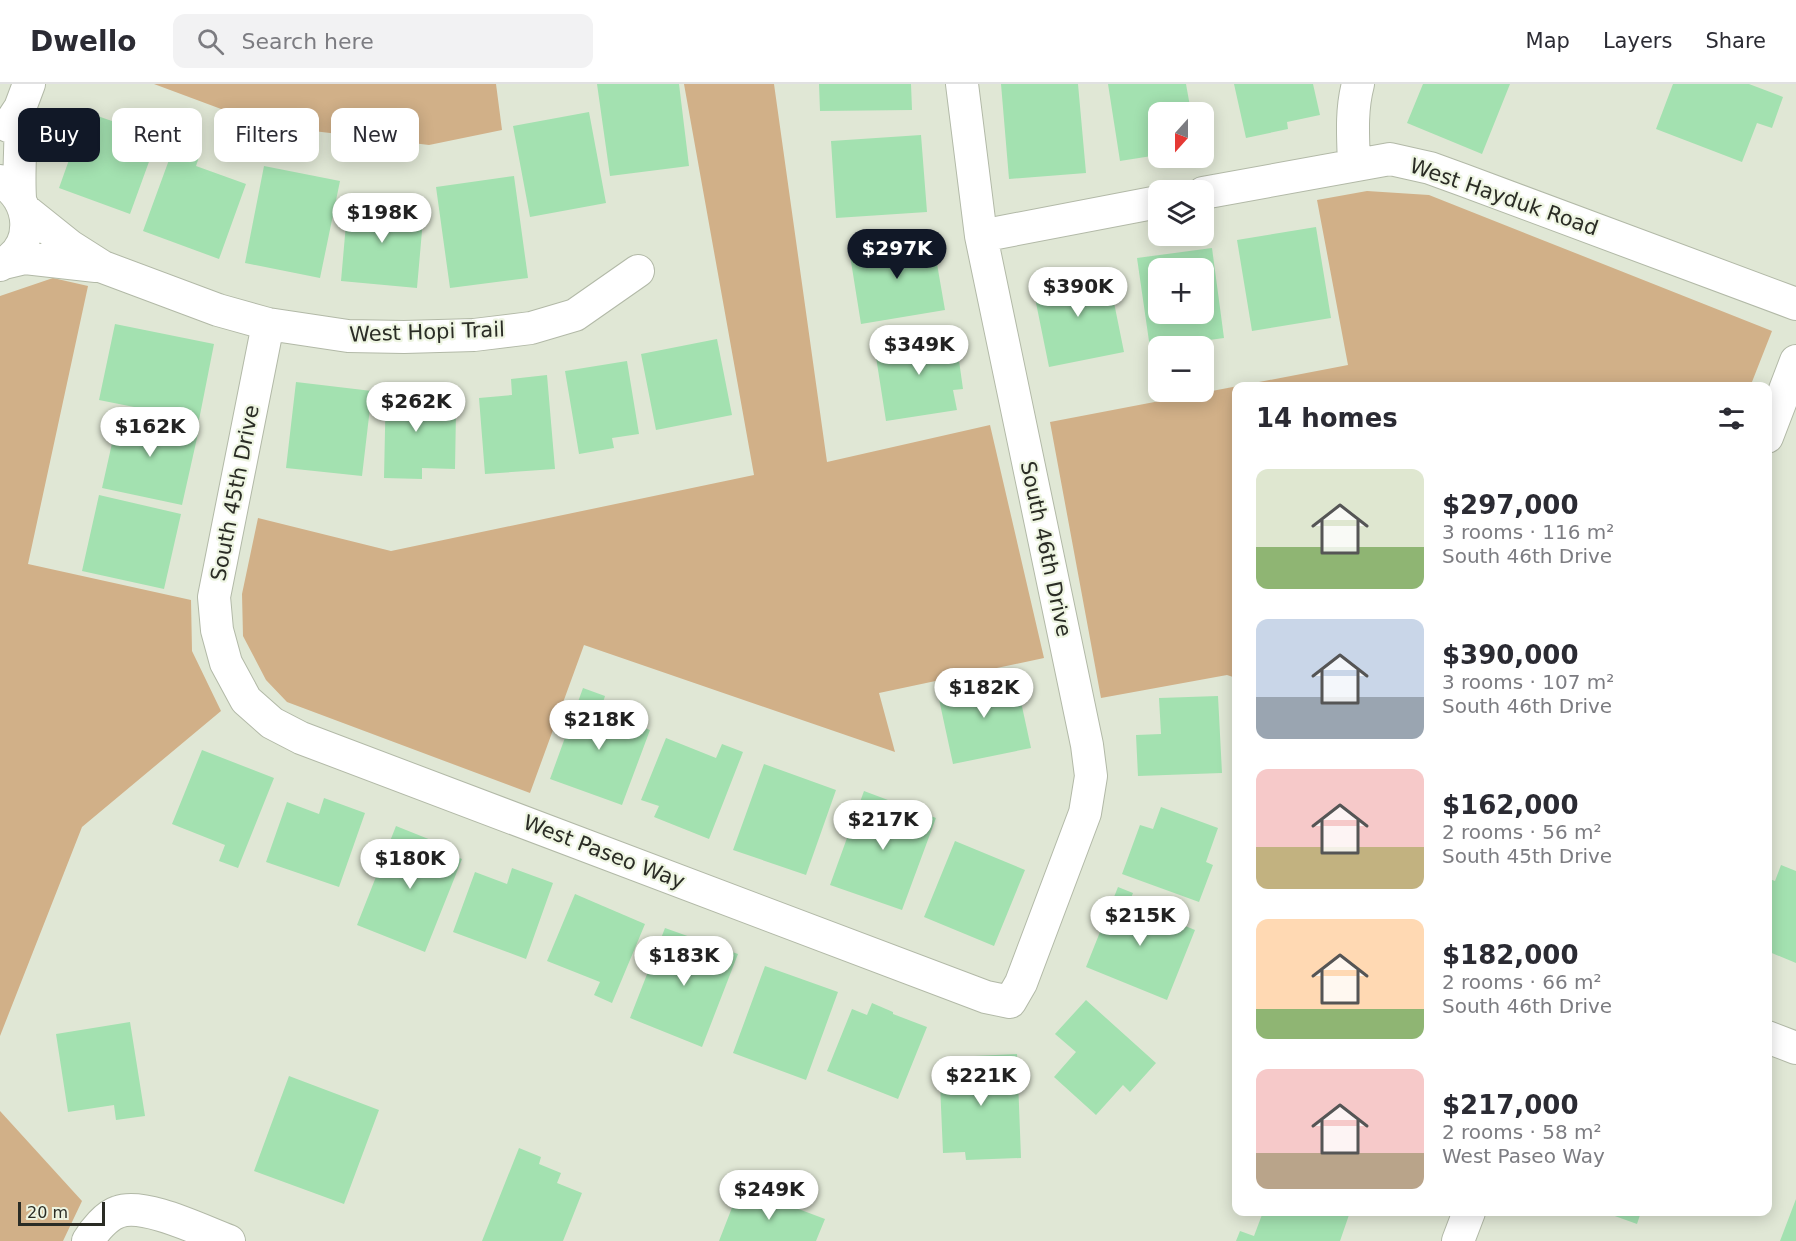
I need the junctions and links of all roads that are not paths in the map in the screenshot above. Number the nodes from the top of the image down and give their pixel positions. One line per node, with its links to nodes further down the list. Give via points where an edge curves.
1 (962, 84): 9 (street, South 46th Drive)
2 (1358, 84): 5 (street, via 1354,98)
3 (25, 96): 4 (street); 7 (street)
4 (0, 136)
5 (1354, 164): 6 (street, West Hayduk Road); 13 (street, West Hayduk Road, via 1390,159 1430,168)
6 (1214, 191)
7 (15, 196): 10 (street, West Hopi Trail, via 27,225 16,253); 11 (street, West Hopi Trail, via 70,246)
8 (1148, 204): 9 (street)
9 (981, 236): 18 (street, South 46th Drive, via 1087,745 1090,776 1085,813 1021,983)
10 (2, 264): 11 (street, West Hopi Trail, via 25,258)
11 (103, 267): 14 (street, West Hopi Trail)
12 (638, 271): 14 (street, West Hopi Trail, via 575,315 531,328 404,337 348,336)
13 (1796, 304)
14 (268, 324): 17 (street, South 45th Drive, via 214,597)
15 (1796, 361): 16 (street)
16 (1772, 424)
17 (226, 663): 18 (street, West Paseo Way, via 246,700 272,723 301,738 986,997)
18 (1010, 1002)
19 (1772, 1039): 20 (street)
20 (1796, 1048)
21 (1467, 1216): 24 (street)
22 (88, 1241): 23 (street, via 117,1212 138,1210 162,1215)
23 (229, 1241)
24 (1458, 1241)

